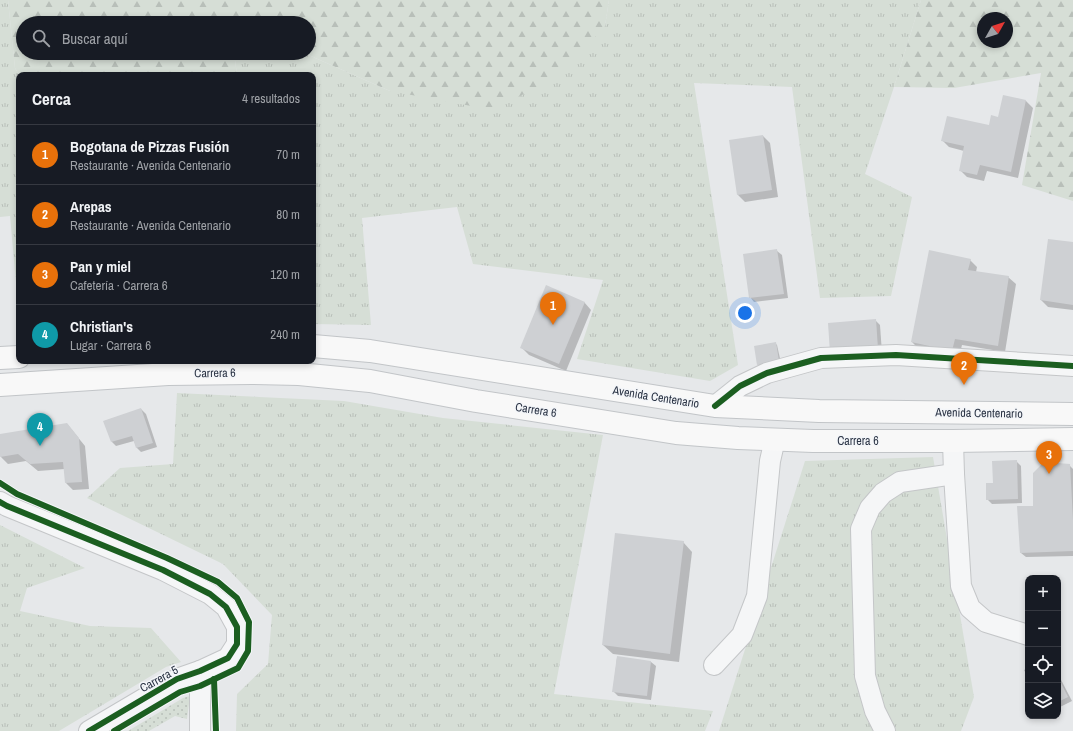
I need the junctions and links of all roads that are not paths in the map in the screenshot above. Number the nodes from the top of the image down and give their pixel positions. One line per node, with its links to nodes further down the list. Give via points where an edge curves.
1 (316, 346): 6 (main road, Avenida Centenario, via 370,351)
2 (16, 357): 3 (main road)
3 (0, 358)
4 (1073, 366): 6 (street, via 896,355 821,358 767,373 740,386)
5 (0, 385): 8 (main road, Carrera 6, via 168,374 299,374 370,381 676,433)
6 (715, 406): 7 (main road, Avenida Centenario, via 819,411)
7 (1073, 414)
8 (775, 439): 10 (main road, Carrera 6); 14 (street, via 770,461 757,596 742,635)
9 (1073, 439): 10 (main road, Carrera 6)
10 (953, 441): 11 (street)
11 (954, 474): 13 (street, via 961,586 970,608 986,622); 18 (street, via 900,482 883,493 870,508 861,529 865,676 875,711)
12 (0, 502): 15 (street, Carrera 5, via 164,570 210,594 226,607 237,627 232,651)
13 (1025, 634)
14 (714, 665)
15 (200, 671): 16 (street, Carrera 5, via 177,679); 17 (street)
16 (89, 731)
17 (200, 731)
18 (885, 731)

